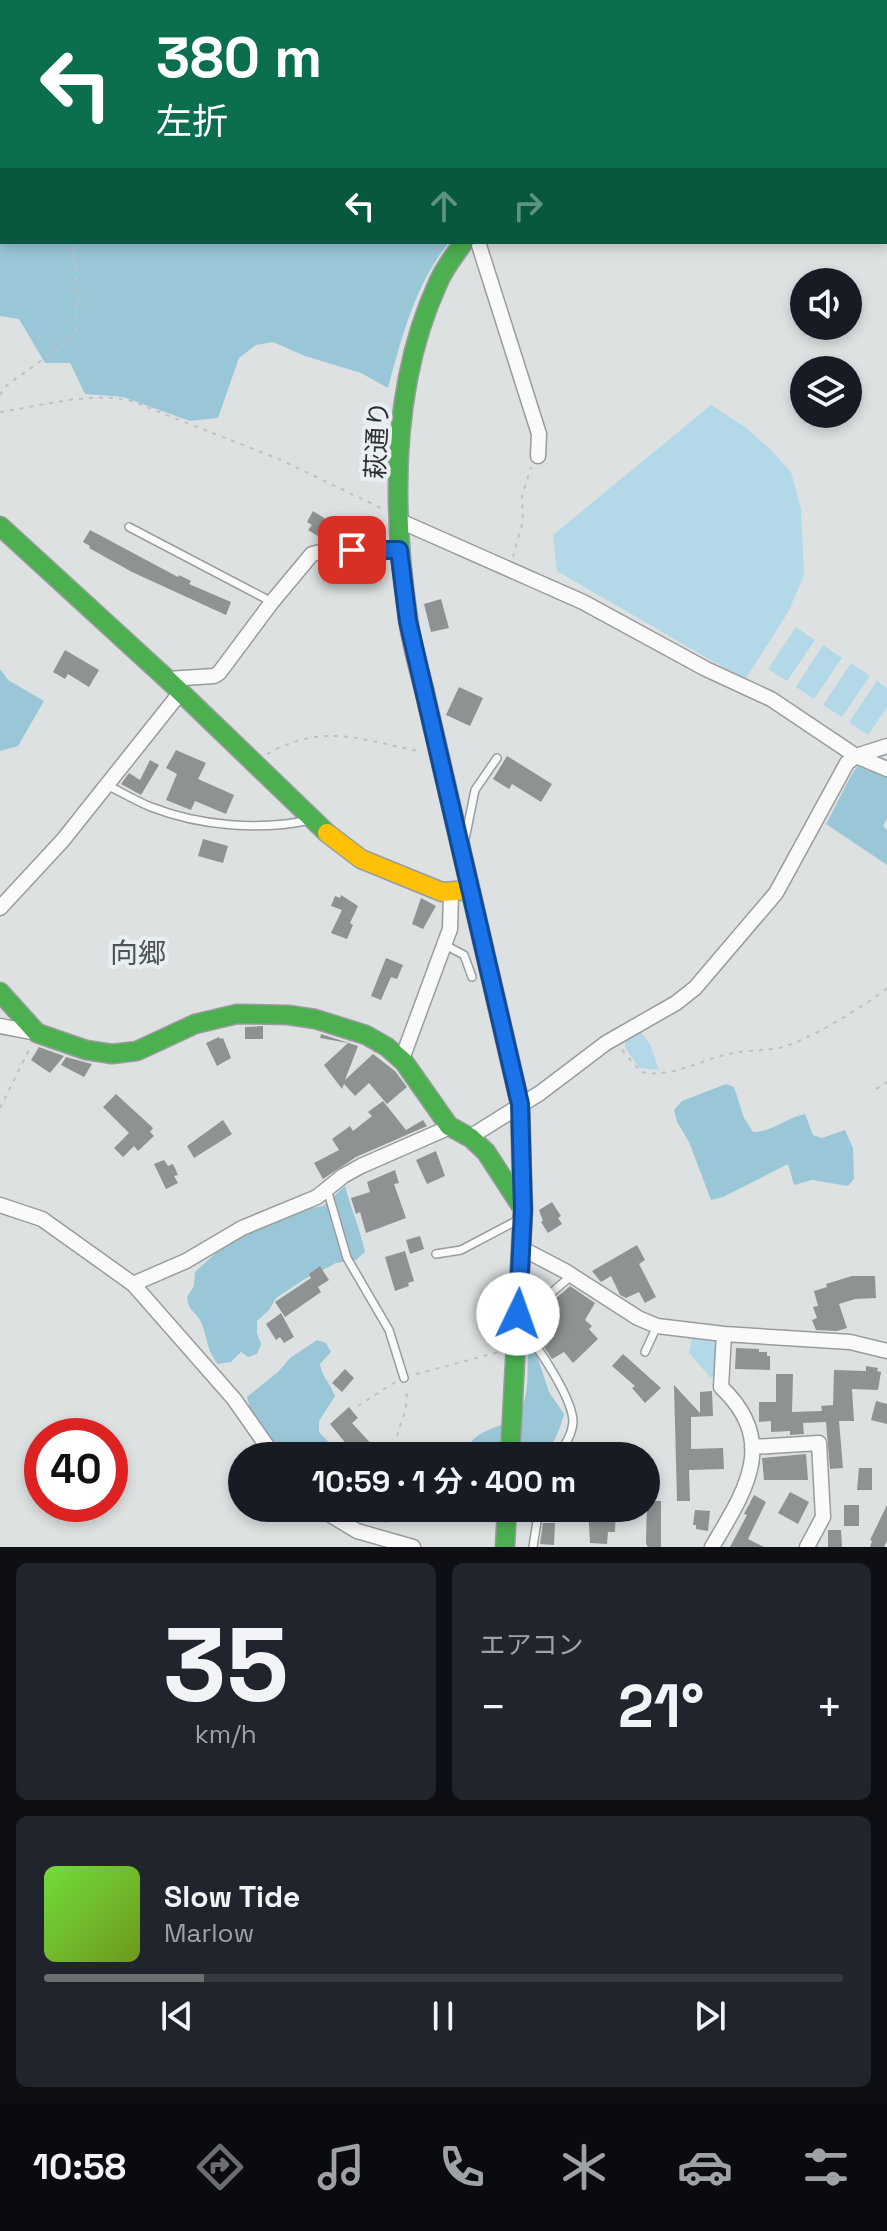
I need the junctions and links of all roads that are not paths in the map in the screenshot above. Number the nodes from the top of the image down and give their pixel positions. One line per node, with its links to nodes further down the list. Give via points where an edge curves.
1 (463, 244): 4 (street, 萩通り, via 436,283 413,344)
2 (479, 244): 3 (street, via 539,434)
3 (538, 456)
4 (400, 519): 7 (street, 萩通り); 11 (street, via 583,602 771,699)
5 (0, 526): 9 (street)
6 (129, 527): 8 (lane)
7 (399, 550): 8 (street, via 312,554); 16 (street, 萩通り, via 408,621)
8 (272, 602): 9 (street, via 219,673)
9 (174, 686): 14 (street); 15 (street)
10 (887, 746): 11 (street)
11 (856, 756): 13 (street); 26 (street, via 847,763 776,893 695,988)
12 (497, 758): 16 (lane, via 475,790)
13 (887, 769)
14 (105, 784): 15 (lane, via 152,807 214,822 283,826); 19 (street, via 63,840)
15 (312, 819): 18 (street, via 361,859)
16 (461, 851): 17 (street, 萩通り)
17 (470, 890): 18 (street); 26 (street, 萩通り)
18 (451, 893): 20 (street)
19 (0, 908)
20 (445, 945): 21 (lane, via 464,955); 25 (street)
21 (472, 977)
22 (0, 992): 24 (street)
23 (0, 1026): 24 (street)
24 (37, 1033): 25 (street, via 121,1054 213,1018 269,1013 356,1028)
25 (402, 1059): 27 (street)
26 (520, 1104): 28 (street); 31 (street, 萩通り)
27 (450, 1127): 28 (street); 29 (street, via 361,1166)
28 (470, 1137): 31 (street, via 498,1167)
29 (327, 1189): 35 (street); 41 (lane, via 347,1258 389,1330)
30 (0, 1205): 35 (street, via 42,1219)
31 (523, 1214): 32 (street, 萩通り); 33 (lane, via 461,1250)
32 (521, 1248): 34 (street); 36 (street, 萩通り)
33 (436, 1254)
34 (572, 1275): 36 (lane); 37 (street)
35 (133, 1284): 42 (street, via 234,1399)
36 (517, 1319): 43 (street, 萩通り); 44 (lane, via 566,1397 573,1421)
37 (657, 1326): 38 (street); 40 (lane)
38 (724, 1334): 39 (street, via 850,1342); 45 (street, via 721,1387 748,1419)
39 (887, 1351)
40 (645, 1352)
41 (404, 1378)
42 (264, 1442)
43 (511, 1442)
44 (566, 1442)
45 (752, 1447): 52 (street, via 752,1470 740,1500); 53 (street, via 819,1443 823,1517)
46 (342, 1522): 49 (street)
47 (506, 1522): 50 (street)
48 (537, 1522): 51 (lane)
49 (413, 1547)
50 (505, 1547)
51 (533, 1547)
52 (712, 1547)
53 (807, 1547)

